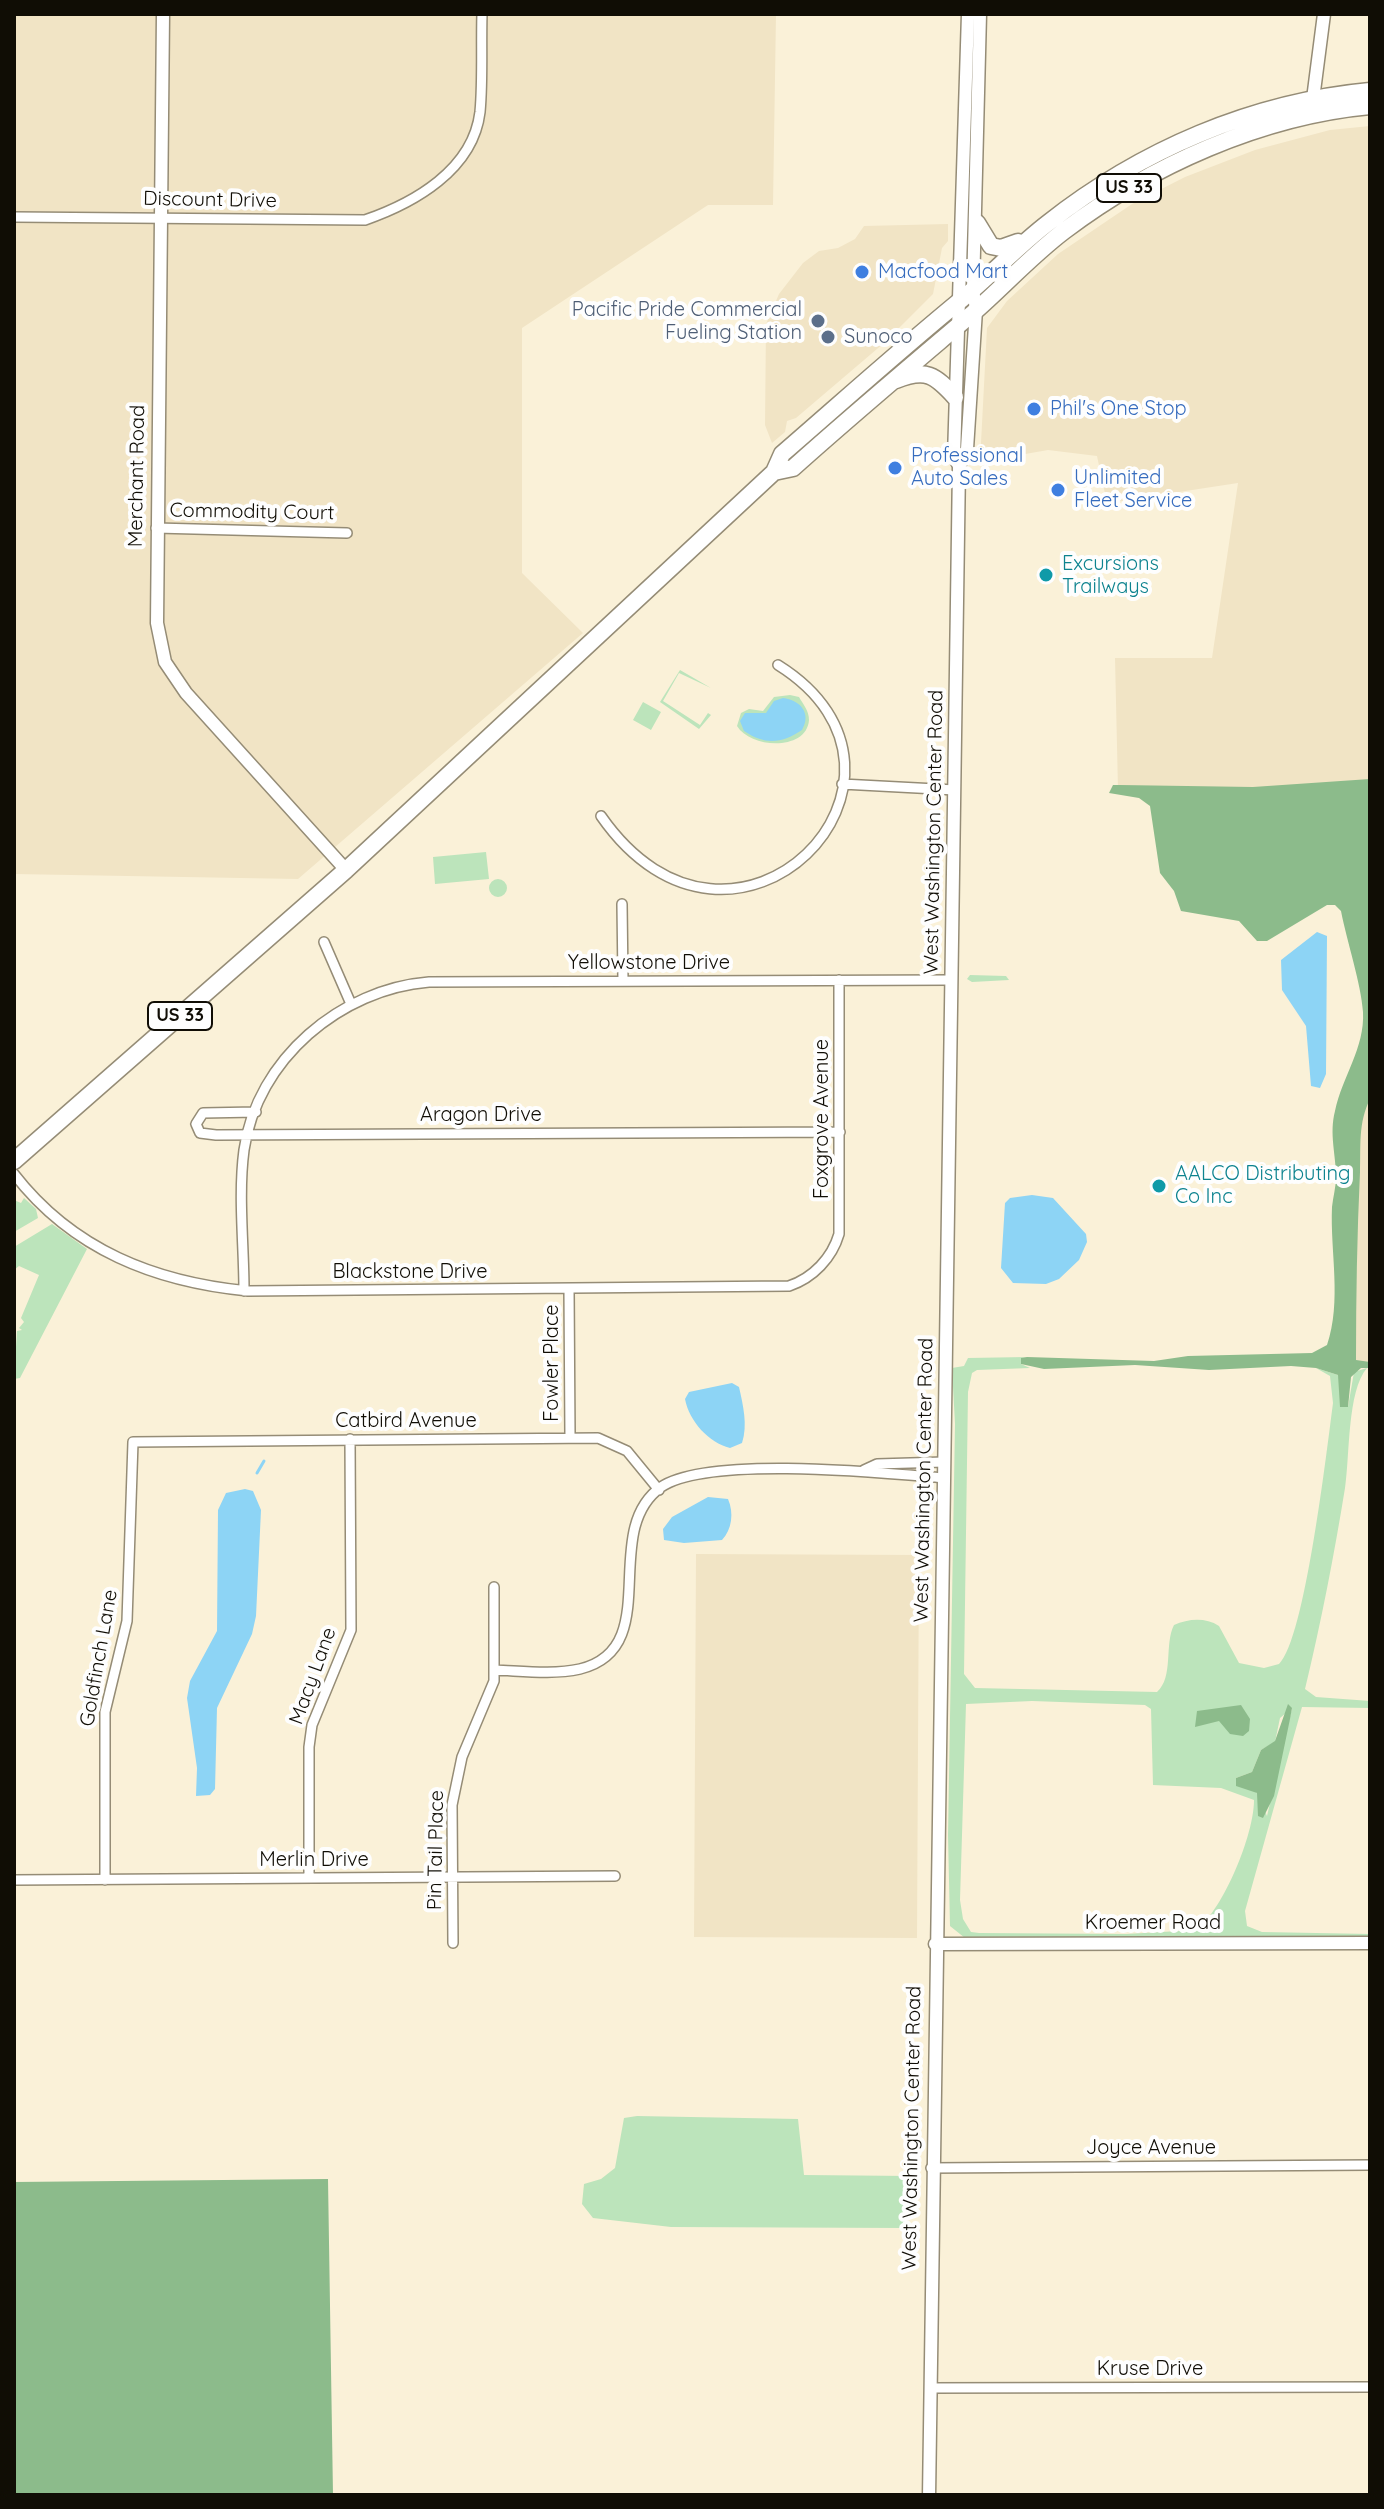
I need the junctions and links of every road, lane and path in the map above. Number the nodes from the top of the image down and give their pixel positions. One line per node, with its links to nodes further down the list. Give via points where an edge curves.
1 (163, 14): 10 (main road, Merchant Road)
2 (482, 14): 10 (street, Discount Drive, via 480,115 468,148 446,175 403,207 365,220)
3 (968, 14): 14 (main road, West Washington Center Road)
4 (980, 14): 11 (main road, West Washington Center Road)
5 (1324, 14): 7 (main road)
6 (1370, 91): 7 (highway, US 33)
7 (1313, 99): 12 (highway, US 33, via 1252,113 1177,143 1098,187)
8 (1370, 106): 15 (highway, US 33, via 1311,116 1182,159 1093,210)
9 (14, 217): 10 (street, Discount Drive)
10 (160, 218): 21 (main road, Merchant Road)
11 (977, 223): 12 (highway, via 987,243 996,248); 13 (main road, West Washington Center Road)
12 (1034, 234): 13 (highway, US 33)
13 (973, 289): 14 (highway, US 33); 15 (main road, West Washington Center Road)
14 (959, 301): 16 (main road, West Washington Center Road); 20 (highway, US 33, via 782,454)
15 (976, 310): 16 (highway, US 33); 19 (main road, West Washington Center Road, via 967,449)
16 (959, 325): 17 (highway, US 33); 18 (main road, West Washington Center Road)
17 (887, 383): 18 (highway, via 926,372 938,377); 20 (highway, US 33, via 793,468)
18 (955, 397): 19 (main road, West Washington Center Road, via 954,456)
19 (959, 466): 25 (main road, West Washington Center Road)
20 (774, 472): 27 (highway, US 33)
21 (156, 528): 22 (street, Commodity Court); 27 (main road, Merchant Road, via 157,623 165,662 186,693)
22 (347, 533)
23 (778, 665): 24 (street, via 819,698 832,719 840,744)
24 (842, 784): 25 (street); 26 (street, via 830,828 805,859 754,885 711,887 647,868)
25 (955, 790): 31 (main road, West Washington Center Road)
26 (601, 816)
27 (346, 870): 37 (highway, US 33)
28 (622, 904): 32 (street)
29 (324, 942): 33 (street)
30 (839, 980): 31 (street, Yellowstone Drive); 32 (street, Yellowstone Drive); 35 (street, Foxgrove Avenue)
31 (952, 980): 45 (main road, West Washington Center Road)
32 (623, 981): 33 (street, Yellowstone Drive, via 414,983)
33 (351, 1004): 34 (street, Yellowstone Drive, via 302,1040 274,1076)
34 (256, 1112): 36 (street, Yellowstone Drive); 36 (street, Aragon Drive, via 208,1112 196,1119 197,1129 205,1135)
35 (840, 1132): 36 (street, Aragon Drive); 39 (street, Foxgrove Avenue, via 840,1221)
36 (248, 1135): 41 (street, Yellowstone Drive)
37 (14, 1161)
38 (14, 1174): 41 (street, Blackstone Drive, via 64,1226 122,1261 183,1283)
39 (830, 1255): 40 (street, Blackstone Drive, via 803,1280 781,1288)
40 (569, 1289): 41 (street, Blackstone Drive); 42 (street, Fowler Place)
41 (244, 1291)
42 (570, 1437): 43 (street, Catbird Avenue); 48 (street, Catbird Avenue, via 598,1438 619,1446)
43 (350, 1439): 44 (street, Catbird Avenue); 52 (street, Macy Lane, via 351,1630 312,1725)
44 (133, 1442): 55 (street, Goldfinch Lane, via 127,1621 105,1712)
45 (944, 1462): 46 (street, via 877,1464); 47 (main road, West Washington Center Road)
46 (864, 1470): 47 (street); 48 (street, via 708,1470)
47 (944, 1478): 58 (main road, West Washington Center Road)
48 (659, 1490): 50 (street, via 634,1526 628,1560 629,1615 614,1646 577,1670)
49 (494, 1587): 50 (street)
50 (495, 1670): 53 (street, Pin Tail Place, via 491,1693 457,1773)
51 (615, 1876): 53 (street, Merlin Drive)
52 (309, 1878): 53 (street, Merlin Drive); 55 (street, Merlin Drive)
53 (452, 1878): 56 (street, Pin Tail Place)
54 (14, 1880): 55 (street, Merlin Drive)
55 (105, 1880)
56 (453, 1943)
57 (1370, 1943): 58 (main road, Kroemer Road)
58 (935, 1944): 60 (main road, West Washington Center Road)
59 (1370, 2165): 60 (street, Joyce Avenue)
60 (931, 2168): 62 (main road, West Washington Center Road)
61 (1370, 2387): 62 (street, Kruse Drive)
62 (930, 2388): 63 (main road, West Washington Center Road)
63 (929, 2495)

